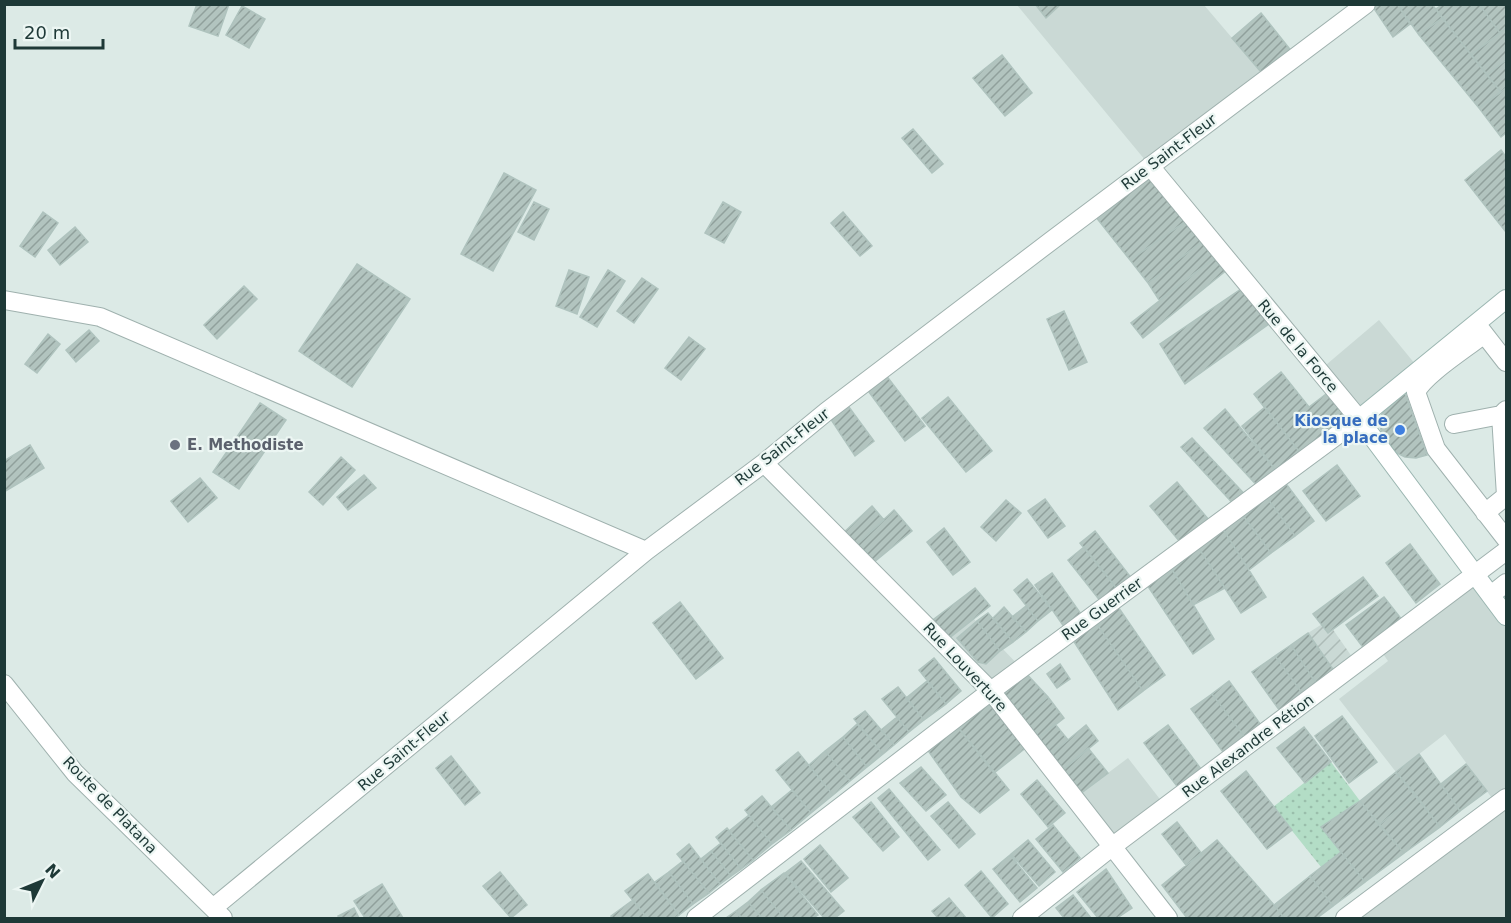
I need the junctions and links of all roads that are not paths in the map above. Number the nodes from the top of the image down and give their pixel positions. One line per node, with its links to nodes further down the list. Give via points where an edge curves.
1 (1366, 4): 2 (street, Rue Saint-Fleur)
2 (1150, 166): 8 (street, Rue de la Force); 10 (street, Rue Saint-Fleur, via 825,412)
3 (1506, 299): 5 (street, Rue Guerrier)
4 (4, 300): 13 (street, via 100,317)
5 (1480, 329): 6 (street); 8 (street, Rue Guerrier); 11 (street, via 1416,392 1436,449)
6 (1506, 362)
7 (1504, 413): 9 (street); 11 (street, via 1506,496)
8 (1359, 419): 15 (street, Rue de la Force); 20 (street, Rue Guerrier)
9 (1454, 424)
10 (764, 463): 13 (street, Rue Saint-Fleur); 20 (street, Rue Louverture)
11 (1485, 513): 12 (street)
12 (1506, 539)
13 (646, 551): 23 (street, Rue Saint-Fleur)
14 (1506, 551): 15 (street, Rue Alexandre Pétion)
15 (1476, 576): 17 (street, Rue de la Force); 22 (street, Rue Alexandre Pétion)
16 (1506, 583): 17 (street)
17 (1491, 595): 18 (street, Rue de la Force)
18 (1506, 616)
19 (4, 684): 23 (street, Route de Platana, via 75,773)
20 (992, 691): 22 (street, Rue Louverture); 24 (street, Rue Guerrier)
21 (1506, 798): 27 (street)
22 (1113, 846): 25 (street, Rue Alexandre Pétion); 26 (street, Rue Louverture)
23 (218, 913)
24 (696, 918)
25 (1022, 918)
26 (1168, 918)
27 (1345, 918)

